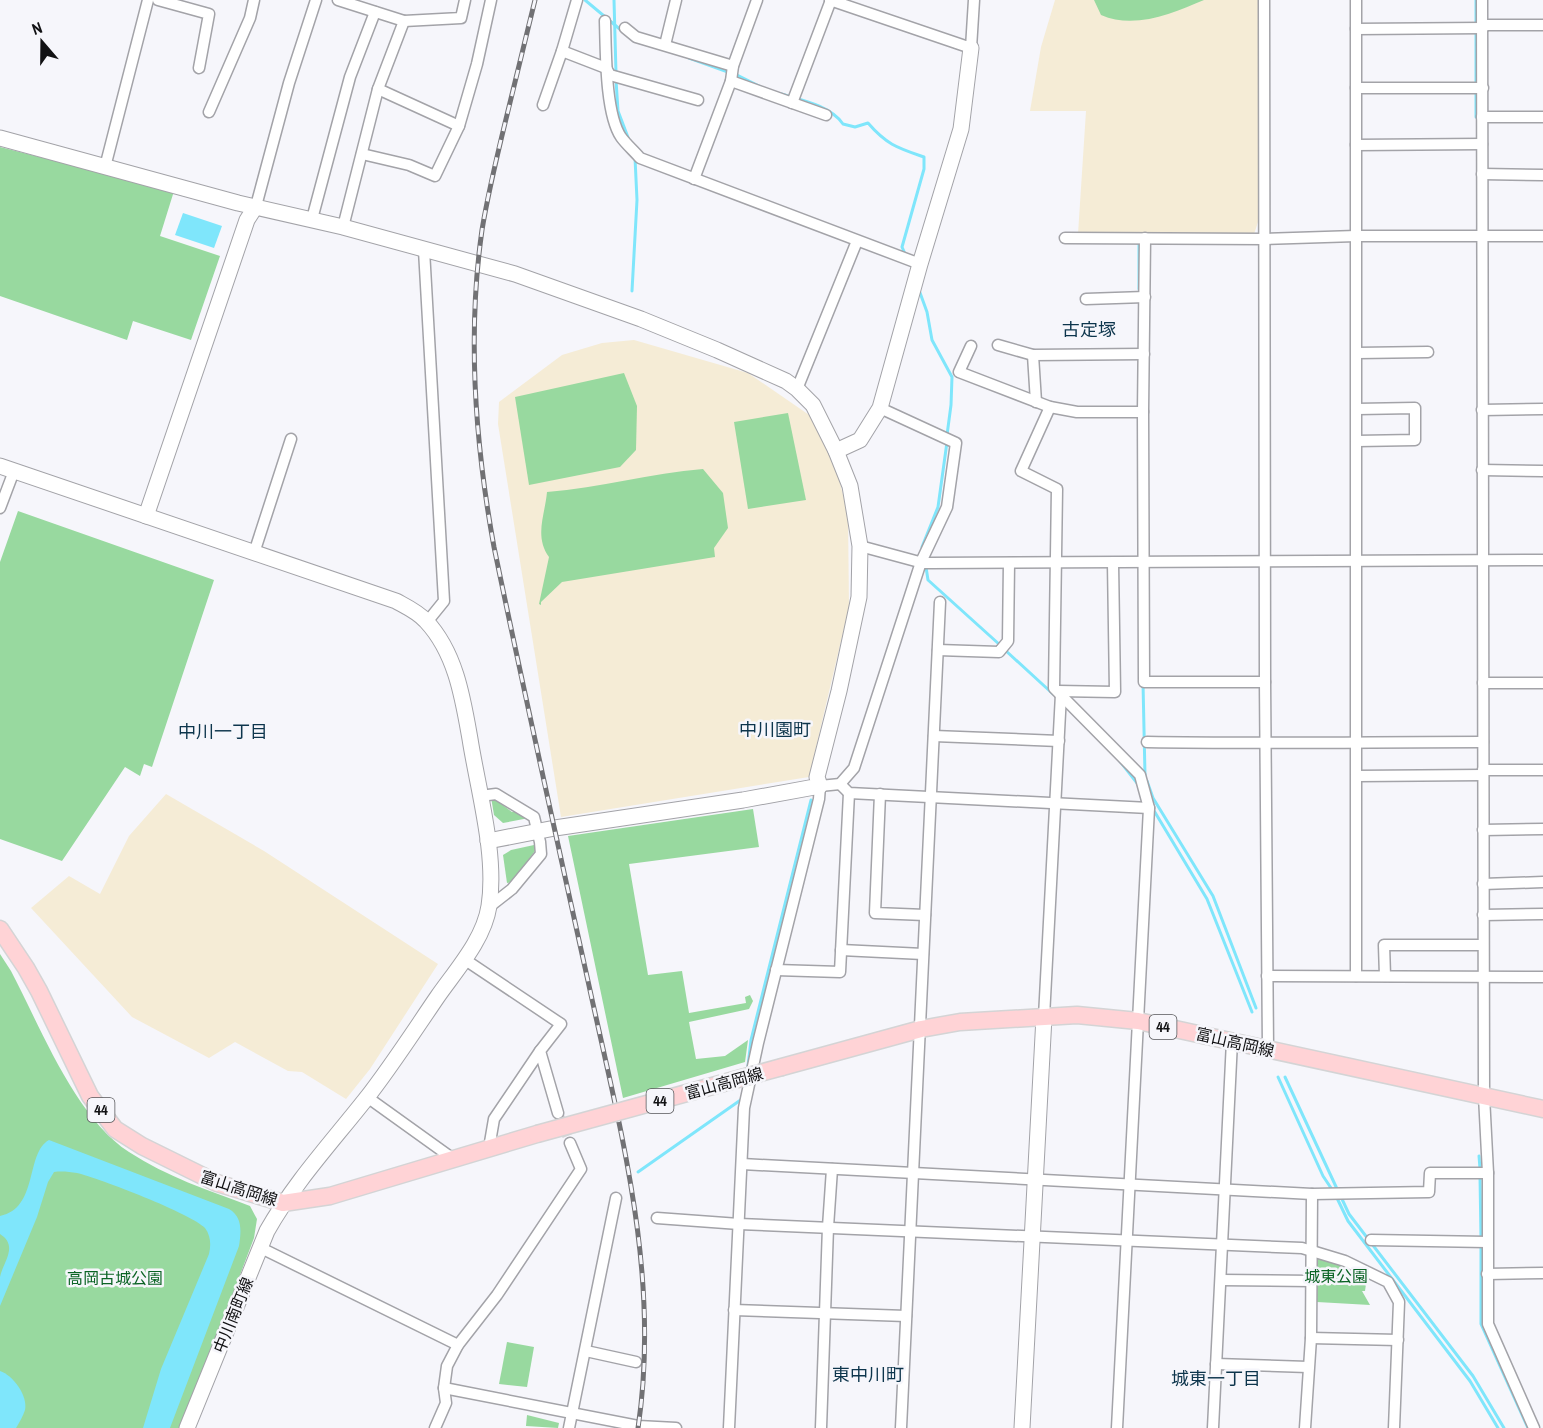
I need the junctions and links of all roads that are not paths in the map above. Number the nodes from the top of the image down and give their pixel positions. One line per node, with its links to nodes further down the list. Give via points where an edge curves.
1 (148, 0): 45 (street)
2 (158, 0): 27 (street, via 208,14)
3 (254, 0): 36 (street)
4 (316, 0): 49 (street)
5 (338, 0): 16 (street)
6 (465, 0): 17 (street, via 461,18)
7 (491, 0): 40 (street)
8 (577, 0): 25 (street)
9 (676, 0): 23 (street)
10 (757, 0): 26 (street)
11 (830, 0): 24 (street); 34 (street)
12 (974, 0): 24 (street)
13 (1264, 0): 57 (street)
14 (1356, 0): 22 (street)
15 (1482, 0): 20 (street)
16 (375, 12): 17 (street); 50 (street, via 350,77)
17 (404, 21): 32 (street)
18 (605, 21): 28 (street)
19 (1543, 25): 20 (street)
20 (1480, 27): 22 (street); 31 (street)
21 (625, 28): 23 (street, via 636,37)
22 (1356, 29): 30 (street)
23 (665, 45): 26 (street)
24 (971, 48): 60 (street, via 961,129)
25 (562, 51): 28 (street); 35 (street)
26 (733, 66): 29 (street)
27 (199, 68)
28 (612, 73): 33 (street); 48 (street, via 613,118 620,136 640,158)
29 (731, 81): 34 (street); 48 (street)
30 (1356, 88): 31 (street); 43 (street)
31 (1478, 88): 38 (street)
32 (378, 89): 40 (street); 44 (street)
33 (698, 99)
34 (792, 103): 37 (street)
35 (543, 105)
36 (209, 112)
37 (826, 115)
38 (1482, 117): 39 (street); 42 (street)
39 (1543, 117)
40 (459, 126): 44 (street, via 435,177 410,165)
41 (0, 138): 45 (street)
42 (1482, 144): 43 (street); 46 (street)
43 (1356, 145): 52 (street)
44 (362, 154): 51 (street)
45 (105, 167): 49 (street)
46 (1482, 174): 47 (street); 53 (street)
47 (1543, 175)
48 (693, 179): 58 (street)
49 (256, 206): 50 (street); 84 (street, via 247,220)
50 (312, 219): 51 (street)
51 (343, 227): 59 (street)
52 (1356, 236): 53 (street); 57 (street); 66 (street)
53 (1483, 236): 54 (street); 75 (street)
54 (1543, 236)
55 (1065, 237): 56 (street)
56 (1145, 238): 57 (street); 61 (street)
57 (1265, 239): 89 (street)
58 (858, 241): 60 (street); 69 (street)
59 (424, 250): 69 (street, via 515,274 641,319); 97 (street, via 444,601)
60 (920, 264): 72 (street)
61 (1145, 297): 62 (street); 67 (street)
62 (1086, 299)
63 (998, 345): 68 (street)
64 (971, 346): 70 (street, via 959,372)
65 (1428, 352): 66 (street)
66 (1357, 353): 73 (street)
67 (1144, 354): 68 (street); 76 (street)
68 (1033, 355): 70 (street)
69 (797, 389): 79 (street, via 813,405)
70 (1036, 402): 71 (street)
71 (1050, 407): 76 (street, via 1077,412); 93 (street, via 1020,471 1057,489)
72 (880, 408): 79 (street, via 860,440); 87 (street, via 956,443 947,507)
73 (1357, 409): 78 (street); 78 (street, via 1414,408 1415,440)
74 (1543, 409): 75 (street)
75 (1482, 410): 81 (street)
76 (1143, 412): 95 (street)
77 (291, 439): 86 (street)
78 (1357, 441): 91 (street)
79 (836, 451): 85 (street, via 850,486)
80 (7, 468): 83 (street); 84 (street, 中川南町線)
81 (1482, 470): 82 (street); 90 (street)
82 (1543, 471)
83 (0, 508)
84 (146, 516): 86 (street, 中川南町線)
85 (860, 546): 87 (street); 113 (street, via 859,597 817,777)
86 (254, 553): 97 (street, 中川南町線, via 396,601)
87 (925, 559): 92 (street); 112 (street, via 854,768)
88 (1543, 560): 90 (street)
89 (1265, 561): 91 (street); 95 (street); 99 (street)
90 (1483, 561): 91 (street); 100 (street)
91 (1357, 562): 106 (street)
92 (1009, 563): 93 (street); 98 (street, via 1008,641 999,652)
93 (1055, 563): 94 (street); 102 (street, via 1054,688)
94 (1113, 563): 95 (street); 102 (street, via 1115,692)
95 (1144, 563): 99 (street, via 1144,682)
96 (940, 602): 98 (street)
97 (427, 622): 116 (street, 中川南町線, via 448,652 457,680)
98 (938, 650): 103 (street)
99 (1265, 682): 108 (street)
100 (1483, 683): 101 (street); 107 (street)
101 (1543, 684)
102 (1059, 693): 104 (street); 119 (street, via 1140,775)
103 (934, 736): 104 (street); 117 (street)
104 (1059, 741): 118 (street)
105 (1146, 742): 108 (street)
106 (1357, 742): 107 (street); 108 (street); 111 (street)
107 (1483, 742): 110 (street)
108 (1266, 745): 136 (street)
109 (1543, 770): 110 (street)
110 (1483, 773): 111 (street); 120 (street)
111 (1357, 776): 137 (street)
112 (840, 784): 113 (street); 114 (street)
113 (820, 786): 122 (street); 135 (street)
114 (849, 793): 115 (street); 132 (street)
115 (880, 794): 117 (street); 128 (street, via 875,913)
116 (480, 796): 122 (street, via 496,794 534,817); 123 (street, 中川南町線)
117 (930, 797): 118 (street); 128 (street)
118 (1056, 804): 119 (street); 141 (street)
119 (1149, 808): 142 (street)
120 (1483, 830): 121 (street); 125 (street)
121 (1543, 830)
122 (538, 831): 123 (street); 126 (street, via 541,854 512,889)
123 (488, 841): 126 (street, 中川南町線)
124 (1543, 882): 125 (street)
125 (1483, 884): 129 (street)
126 (489, 907): 134 (street, 中川南町線, via 482,930)
127 (1543, 914): 129 (street)
128 (925, 915): 133 (street)
129 (1483, 915): 131 (street)
130 (0, 930): 163 (main road, 富山高岡線 / 44, via 35,983 90,1096 115,1129 180,1167)
131 (1484, 945): 138 (street, via 1384,945); 139 (street)
132 (841, 950): 133 (street); 135 (street, via 840,972)
133 (923, 954): 143 (street)
134 (464, 959): 146 (street, via 561,1024); 148 (street, 中川南町線)
135 (776, 970): 154 (street, via 744,1108)
136 (1267, 976): 137 (street); 145 (street)
137 (1356, 976): 138 (street)
138 (1385, 976): 139 (street)
139 (1484, 977): 140 (street); 147 (street)
140 (1543, 977)
141 (1044, 1017): 142 (main road, 富山高岡線 / 44); 143 (main road, 富山高岡線 / 44, via 960,1022); 158 (street)
142 (1138, 1021): 144 (main road, 富山高岡線 / 44); 159 (street)
143 (921, 1029): 152 (main road, 富山高岡線 / 44, bridge); 156 (street)
144 (1232, 1041): 145 (main road, 富山高岡線 / 44); 160 (street)
145 (1268, 1050): 147 (main road, 富山高岡線 / 44)
146 (540, 1051): 150 (street); 152 (street, via 494,1119)
147 (1484, 1096): 149 (main road, 富山高岡線 / 44); 157 (street)
148 (367, 1097): 153 (street); 163 (street, 中川南町線)
149 (1543, 1109)
150 (558, 1113)
151 (570, 1143): 184 (street, via 581,1169 503,1286)
152 (489, 1148): 153 (main road, 富山高岡線 / 44)
153 (452, 1158): 163 (main road, 富山高岡線 / 44, via 330,1196)
154 (742, 1164): 155 (street); 165 (street)
155 (832, 1169): 156 (street); 166 (street)
156 (914, 1173): 158 (street); 167 (street)
157 (1483, 1173): 161 (street, via 1430,1173 1429,1192); 171 (street)
158 (1035, 1178): 159 (street); 168 (street)
159 (1130, 1184): 160 (street); 169 (street)
160 (1225, 1188): 161 (street); 172 (street)
161 (1312, 1194): 174 (street)
162 (616, 1198): 185 (street)
163 (283, 1203): 173 (street, 中川南町線)
164 (657, 1218): 165 (street)
165 (739, 1224): 166 (street); 179 (street)
166 (828, 1227): 167 (street); 180 (street)
167 (912, 1231): 168 (street); 181 (street)
168 (1031, 1236): 169 (street); 198 (street)
169 (1128, 1239): 172 (street); 199 (street)
170 (1371, 1240): 171 (street)
171 (1487, 1242): 176 (street)
172 (1222, 1243): 174 (street); 177 (street)
173 (261, 1248): 184 (street); 191 (street, 中川南町線)
174 (1312, 1251): 178 (street); 183 (street, via 1345,1261 1388,1282 1399,1302)
175 (1543, 1273): 176 (street)
176 (1487, 1274): 203 (street, via 1488,1324)
177 (1221, 1280): 178 (street); 187 (street)
178 (1312, 1281): 182 (street)
179 (734, 1310): 180 (street); 195 (street)
180 (824, 1314): 181 (street); 196 (street)
181 (906, 1316): 197 (street)
182 (1311, 1338): 183 (street); 188 (street)
183 (1398, 1340): 202 (street)
184 (458, 1345): 189 (street, via 447,1366)
185 (586, 1351): 186 (street); 190 (street)
186 (636, 1362)
187 (1216, 1364): 188 (street); 200 (street)
188 (1308, 1367): 201 (street)
189 (444, 1388): 190 (street); 192 (street, via 446,1403)
190 (572, 1413): 193 (street); 194 (street, via 638,1426)
191 (191, 1427)
192 (435, 1428)
193 (569, 1428)
194 (676, 1428)
195 (729, 1428)
196 (821, 1428)
197 (902, 1428)
198 (1022, 1428)
199 (1117, 1428)
200 (1213, 1428)
201 (1305, 1428)
202 (1394, 1428)
203 (1534, 1428)

